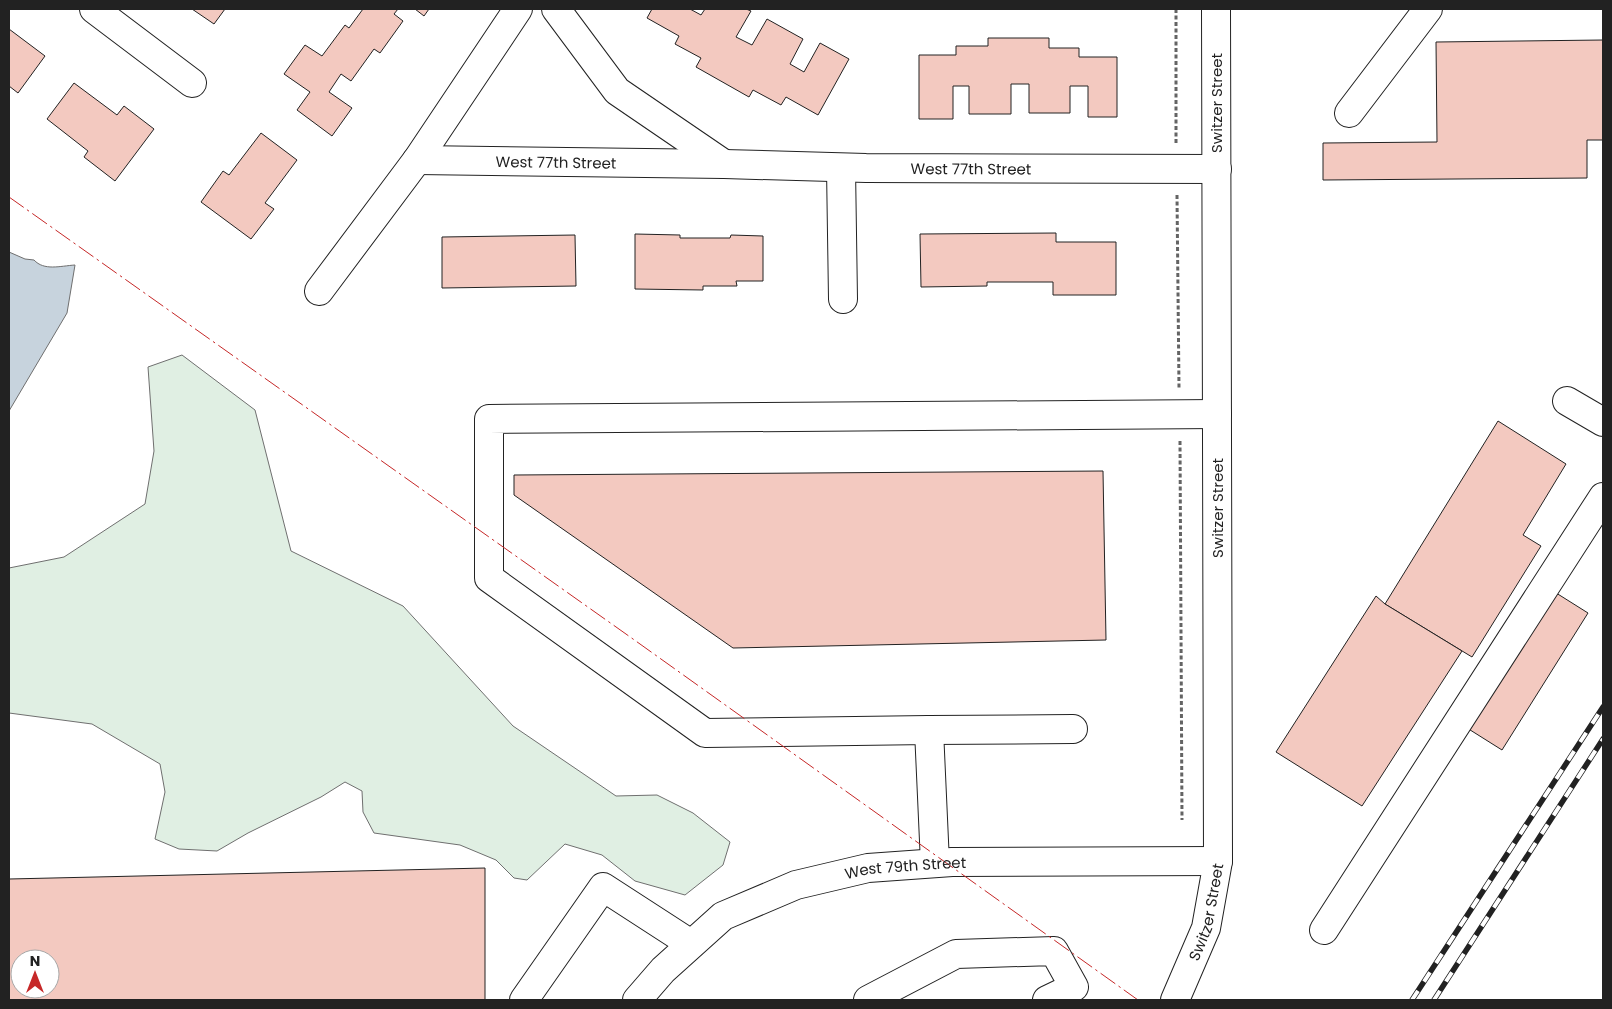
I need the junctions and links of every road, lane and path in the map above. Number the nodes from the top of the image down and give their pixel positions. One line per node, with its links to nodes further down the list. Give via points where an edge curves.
1 (94, 9): 7 (street)
2 (518, 9): 10 (street)
3 (556, 9): 11 (street, via 617,91)
4 (1176, 9): 9 (path)
5 (1216, 9): 13 (street, Switzer Street)
6 (1428, 9): 8 (street)
7 (192, 83)
8 (1350, 113)
9 (1176, 144)
10 (417, 160): 11 (street, West 77th Street); 15 (street)
11 (724, 164): 12 (street, West 77th Street)
12 (841, 168): 13 (street, West 77th Street); 16 (street)
13 (1217, 169): 19 (street, Switzer Street)
14 (1177, 194): 17 (path)
15 (319, 291)
16 (843, 299)
17 (1179, 391)
18 (1567, 401): 20 (street)
19 (1217, 414): 24 (street, via 489,419 489,578 705,733); 26 (street, Switzer Street)
20 (1603, 422)
21 (1180, 435): 25 (path)
22 (1603, 497): 28 (street)
23 (1073, 729): 24 (street)
24 (929, 730): 27 (street)
25 (1182, 820)
26 (1218, 861): 27 (street, West 79th Street); 34 (street, Switzer Street, via 1206,928)
27 (935, 864): 29 (street, West 79th Street, via 868,868 796,884 723,916)
28 (1324, 930)
29 (691, 944): 30 (street, via 603,887); 31 (street, West 79th Street)
30 (524, 1000)
31 (637, 1000)
32 (868, 1000): 33 (street, via 956,954 1054,951 1074,987)
33 (1047, 1000)
34 (1175, 1000)

